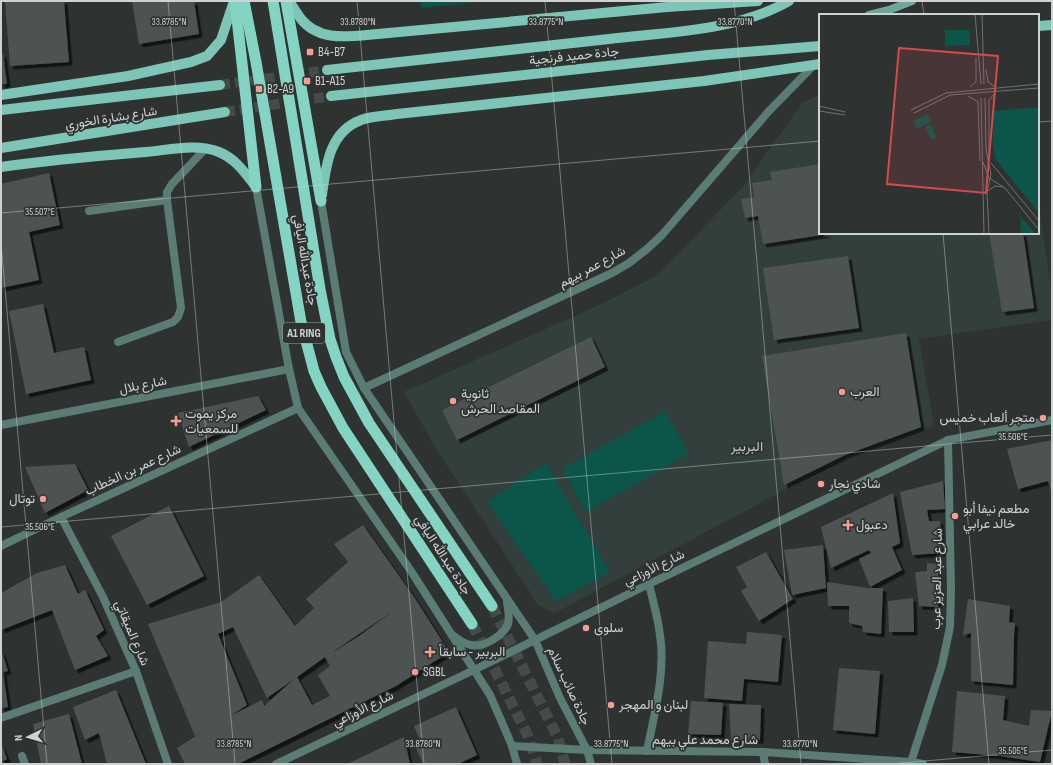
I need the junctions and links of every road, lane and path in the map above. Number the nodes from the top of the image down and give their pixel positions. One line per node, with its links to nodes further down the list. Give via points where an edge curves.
1 (234, 1): 15 (main road, via 221,40 207,56 128,76); 22 (highway)
2 (244, 1): 38 (highway, جادة عبدالله اليافي / A1 RING, via 301,322 314,371 343,428)
3 (274, 1): 37 (highway, جادة عبدالله اليافي / A1 RING, via 320,289 336,357 369,423)
4 (288, 1): 5 (main road, via 302,20 312,28 337,37); 24 (highway)
5 (758, 1)
6 (788, 1): 13 (main road, جادة حميد فرنجية, via 762,14 721,25)
7 (912, 1): 8 (main road)
8 (873, 14)
9 (1052, 25): 10 (main road)
10 (1039, 26)
11 (819, 46): 16 (main road, جادة حميد فرنجية, via 701,56)
12 (817, 64): 24 (main road, via 704,81 360,120 347,128 331,148); 28 (street, شارع عمر بيهم, via 769,111 662,235 629,263 591,284)
13 (327, 70)
14 (220, 85): 17 (main road, شارع بشارة الخوري)
15 (1, 95)
16 (331, 96)
17 (1, 110)
18 (225, 112): 19 (main road, شارع بشارة الخوري)
19 (1, 148)
20 (205, 149): 21 (main road, via 124,154); 22 (main road, via 229,158); 23 (street, via 172,184)
21 (1, 167)
22 (256, 187): 27 (street)
23 (166, 200): 25 (street); 26 (street, via 180,308 178,317 174,322)
24 (321, 201): 28 (street, جادة عبدالله اليافي, via 346,352)
25 (89, 211)
26 (118, 342)
27 (289, 369): 29 (street); 31 (street, شارع بلال)
28 (364, 388): 36 (street, جادة عبدالله اليافي)
29 (298, 408): 33 (street, شارع عمر بن الخطاب); 39 (street)
30 (1052, 420): 32 (street, شارع الأوزاعي)
31 (1, 425)
32 (948, 440): 35 (street, شارع الأوزاعي); 49 (street, شارع عبد العزيز عرب, via 950,627 942,665)
33 (61, 517): 34 (street, شارع عمر بن الخطاب); 42 (street, شارع الميقاتي, via 103,597)
34 (1, 546)
35 (649, 584): 40 (street, شارع الأوزاعي); 46 (street, via 661,650 660,680)
36 (507, 600): 39 (street, via 508,624 503,632 487,643 472,646); 40 (street, جادة عبدالله اليافي)
37 (492, 606)
38 (472, 624)
39 (452, 634): 41 (street)
40 (535, 640): 41 (street, شارع الأوزاعي); 45 (street, جادة صائب سلام, via 560,698)
41 (474, 670): 44 (street, via 490,695); 52 (street, شارع الأوزاعي)
42 (136, 672): 43 (street); 51 (street, شارع الميقاتي)
43 (1, 718)
44 (512, 746): 45 (street, شارع محمد علي بيهم); 53 (street)
45 (587, 750): 46 (street, شارع محمد علي بيهم); 54 (street, جادة صائب سلام)
46 (647, 751): 47 (street, شارع محمد علي بيهم)
47 (764, 752): 49 (street, شارع محمد علي بيهم); 55 (street)
48 (22, 756): 50 (street)
49 (911, 762): 56 (street, شارع محمد علي بيهم)
50 (24, 764)
51 (168, 764)
52 (276, 764)
53 (517, 764)
54 (591, 764)
55 (765, 764)
56 (923, 764)

